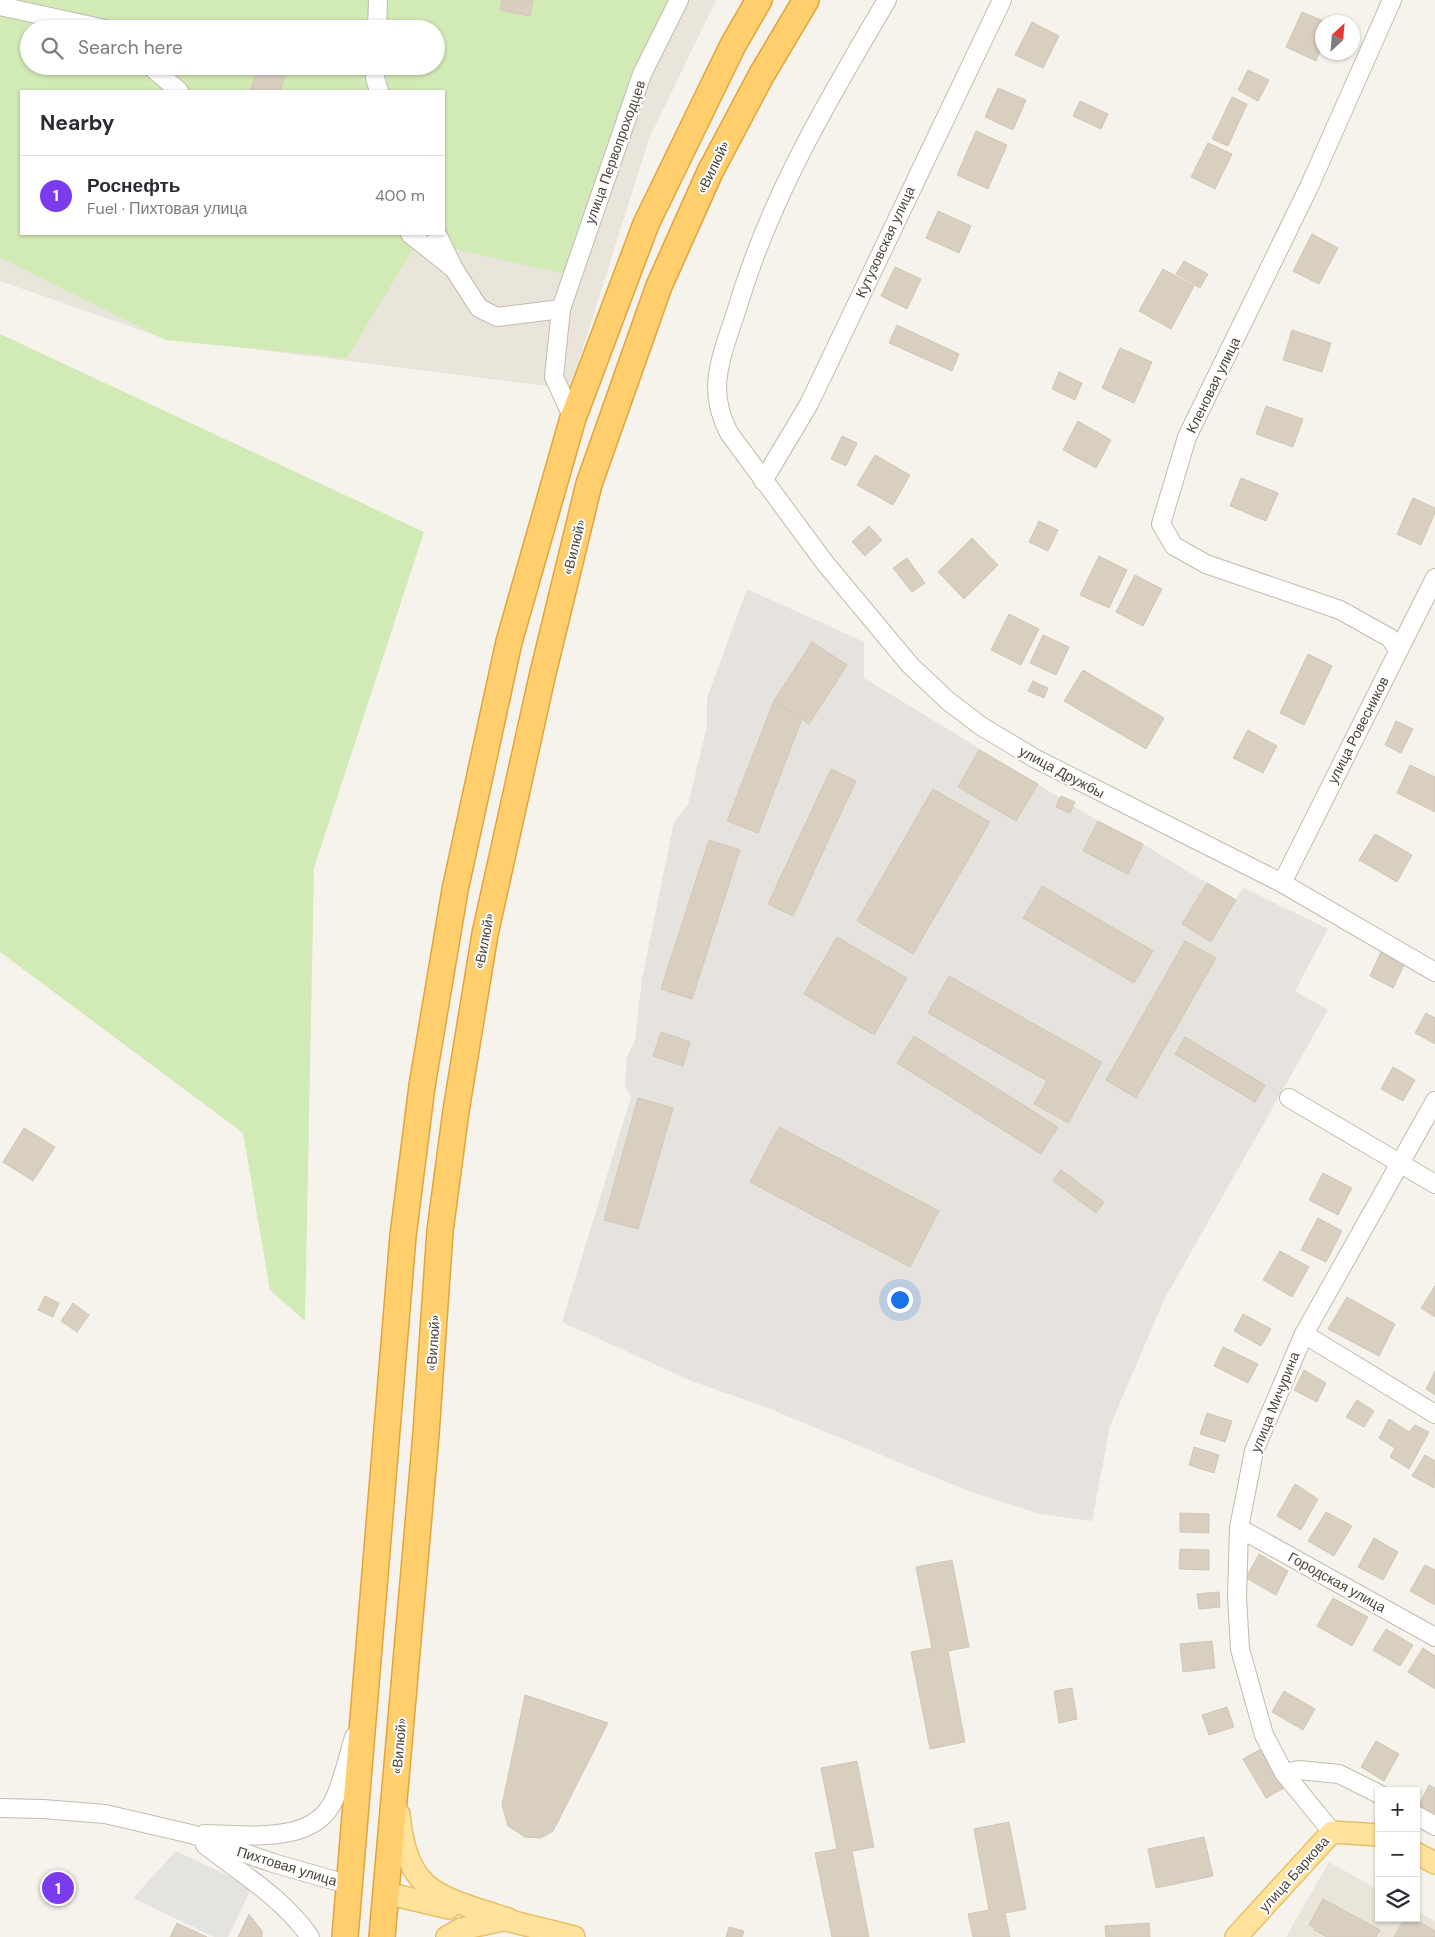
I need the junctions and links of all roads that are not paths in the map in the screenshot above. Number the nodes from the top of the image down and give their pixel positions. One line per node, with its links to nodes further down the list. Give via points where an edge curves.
1 (378, 0): 10 (street)
2 (679, 0): 18 (street, улица Первопроходцев, via 642,74)
3 (759, 0): 19 (highway, via 733,45 646,224)
4 (806, 0): 35 (highway, «Вилюй», via 710,172 659,286 589,484 542,678 484,934 440,1231)
5 (887, 0): 20 (street, улица Дружбы, via 804,143 780,192 756,250 720,366 717,385 720,415)
6 (1002, 0): 20 (street, Кутузовская улица, via 809,404)
7 (1392, 0): 22 (street, Кленовая улица, via 1309,187 1187,438 1161,524 1174,546 1206,564 1340,610 1390,638)
8 (0, 6): 9 (street)
9 (64, 20)
10 (377, 20)
11 (160, 75): 13 (street)
12 (375, 75): 14 (street)
13 (178, 90)
14 (379, 90)
15 (411, 235): 17 (street)
16 (437, 235): 17 (street)
17 (454, 270): 18 (street, via 479,308 497,317)
18 (560, 309): 19 (street, улица Первопроходцев, via 554,377)
19 (573, 418): 33 (highway, via 509,642 455,890 422,1086 403,1236)
20 (763, 481): 23 (street, улица Дружбы, via 825,563 910,665 948,701 981,726 1036,759)
21 (1435, 578): 22 (street, улица Ровесников)
22 (1398, 650): 23 (street, улица Ровесников)
23 (1282, 883): 24 (street, улица Дружбы)
24 (1435, 972)
25 (1289, 1098): 27 (street)
26 (1435, 1101): 27 (street, улица Мичурина)
27 (1400, 1164): 28 (street); 29 (street, улица Мичурина)
28 (1435, 1184)
29 (1304, 1334): 30 (street); 31 (street, улица Мичурина, via 1254,1451)
30 (1435, 1414)
31 (1239, 1528): 32 (street, Городская улица); 34 (street, улица Мичурина, via 1236,1597 1240,1649 1264,1735)
32 (1435, 1637)
33 (363, 1708): 41 (street, via 334,1800 325,1815 289,1833); 45 (highway)
34 (1284, 1772): 36 (street, via 1299,1770 1340,1774); 40 (street, улица Мичурина)
35 (396, 1779): 46 (highway, «Вилюй»); 47 (main road, via 401,1837 411,1867 431,1890)
36 (1375, 1792)
37 (0, 1808): 41 (street, Пихтовая улица, via 105,1814)
38 (1420, 1817): 39 (street)
39 (1435, 1826)
40 (1332, 1832): 42 (main road, улица Баркова); 48 (main road, улица Баркова)
41 (191, 1834): 45 (street, Пихтовая улица, via 272,1864); 49 (street, via 278,1899)
42 (1375, 1835)
43 (1420, 1855): 44 (main road)
44 (1435, 1863)
45 (350, 1885): 46 (highway, Пихтовая улица); 50 (highway)
46 (386, 1893): 47 (main road, Пихтовая улица); 51 (highway, «Вилюй»)
47 (508, 1919): 52 (main road, via 461,1929); 53 (main road, Пихтовая улица)
48 (1241, 1935)
49 (310, 1937)
50 (345, 1937)
51 (382, 1937)
52 (447, 1937)
53 (574, 1937)

